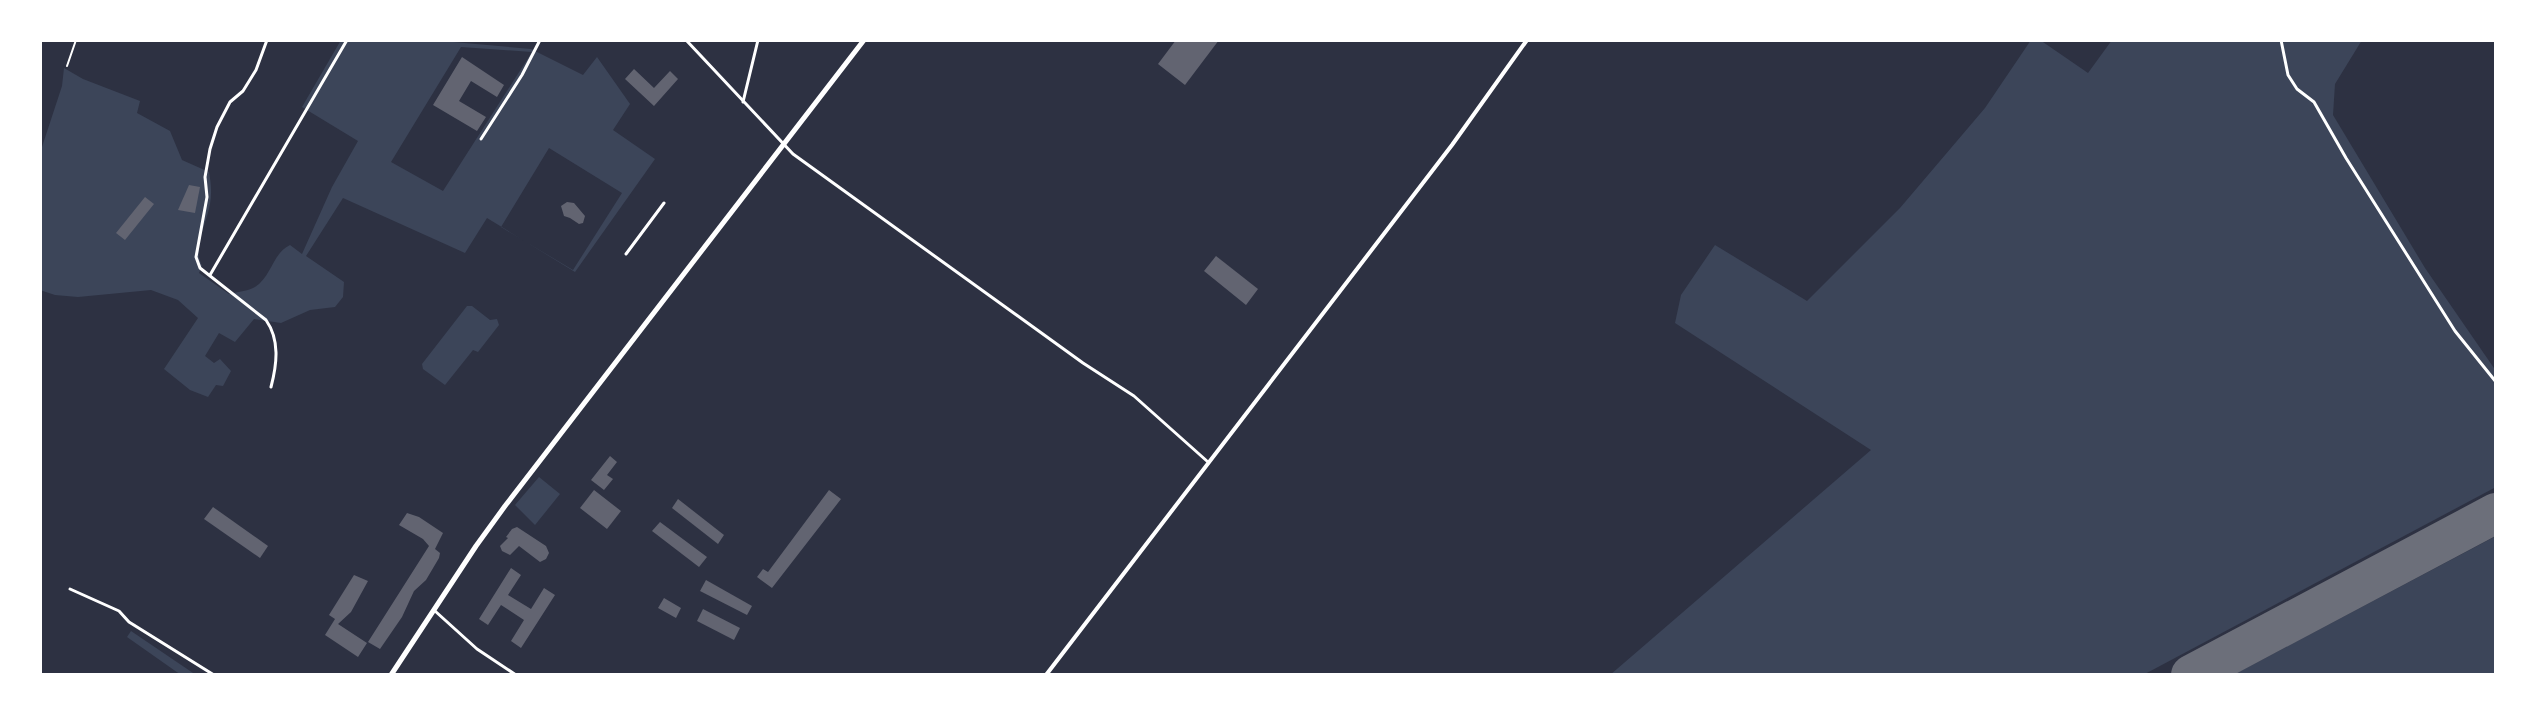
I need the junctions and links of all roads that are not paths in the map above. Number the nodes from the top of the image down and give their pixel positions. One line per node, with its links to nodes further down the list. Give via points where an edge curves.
1 (76, 40): 10 (lane)
2 (267, 40): 16 (street, via 256,70 230,102 210,149 196,257)
3 (347, 40): 16 (street)
4 (540, 40): 12 (street)
5 (686, 40): 11 (street)
6 (758, 40): 11 (street)
7 (864, 40): 13 (main road)
8 (1527, 40): 19 (street)
9 (2281, 40): 17 (street, via 2288,75 2314,102 2455,331)
10 (67, 66)
11 (743, 102): 13 (street)
12 (481, 139)
13 (782, 146): 19 (street, via 1134,396); 21 (main road, via 505,506)
14 (664, 203): 15 (street)
15 (626, 254)
16 (210, 275): 18 (street, via 273,330)
17 (2496, 382)
18 (271, 387)
19 (1208, 462): 25 (street)
20 (70, 589): 22 (street, via 119,611)
21 (433, 610): 23 (main road); 24 (street)
22 (214, 675)
23 (391, 675)
24 (516, 675)
25 (1046, 675)

